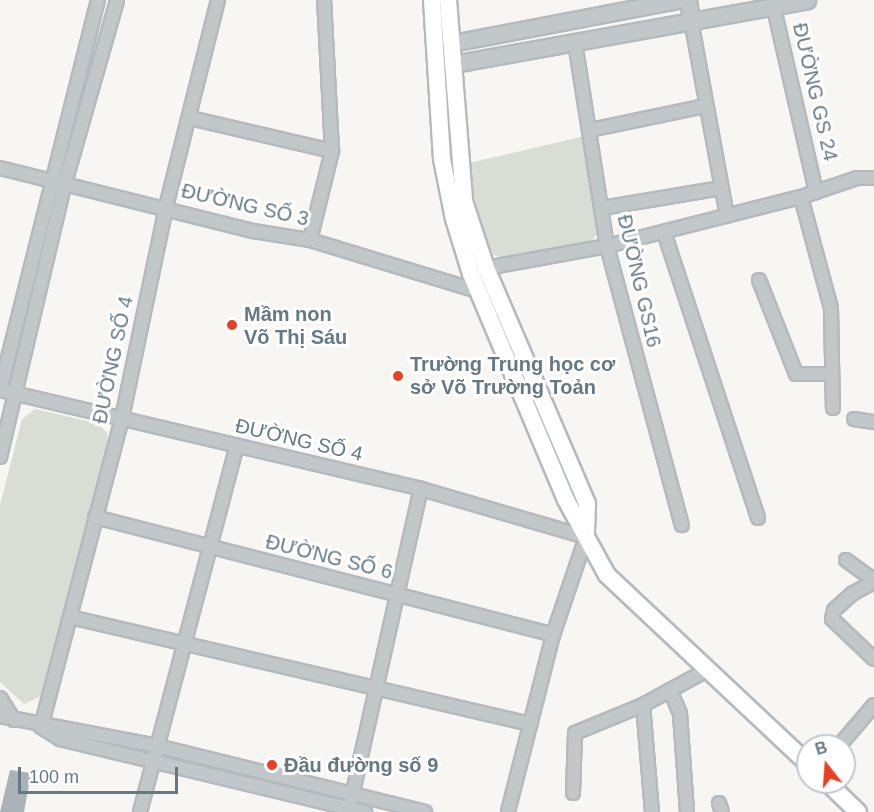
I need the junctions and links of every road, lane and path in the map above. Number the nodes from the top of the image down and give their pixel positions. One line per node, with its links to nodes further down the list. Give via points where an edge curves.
1 (98, 0): 22 (street)
2 (117, 0): 23 (street)
3 (218, 0): 17 (street, ĐƯỜNG SỐ 4)
4 (324, 0): 19 (street)
5 (432, 0): 14 (main road)
6 (448, 0): 14 (main road)
7 (677, 0): 11 (street)
8 (688, 0): 12 (street)
9 (807, 0): 10 (street)
10 (772, 2): 12 (street); 25 (street, ĐƯỜNG GS 24)
11 (571, 20): 13 (street); 14 (street)
12 (692, 20): 13 (street); 16 (street)
13 (575, 42): 15 (street); 18 (street, ĐƯỜNG GS16)
14 (444, 44): 15 (main road)
15 (445, 66): 33 (main road, via 445,177)
16 (705, 106): 18 (street); 24 (street)
17 (190, 118): 19 (street); 27 (street, ĐƯỜNG SỐ 4)
18 (590, 130): 28 (street, ĐƯỜNG GS16)
19 (332, 151): 31 (street)
20 (0, 168): 22 (street, ĐƯỜNG SỐ 3)
21 (874, 178): 25 (street, via 857,178)
22 (52, 180): 23 (street, ĐƯỜNG SỐ 3); 37 (street)
23 (65, 183): 27 (street, ĐƯỜNG SỐ 3); 38 (street)
24 (721, 188): 28 (street); 29 (street)
25 (816, 192): 26 (street)
26 (801, 197): 29 (street); 36 (street, via 831,308)
27 (166, 207): 31 (street, ĐƯỜNG SỐ 3, via 253,231); 40 (street, ĐƯỜNG SỐ 4)
28 (602, 208): 32 (street, ĐƯỜNG GS16)
29 (727, 216): 30 (street)
30 (664, 232): 32 (street); 47 (street)
31 (310, 240): 35 (street, ĐƯỜNG SỐ 3)
32 (607, 246): 33 (street); 48 (street, ĐƯỜNG GS16)
33 (478, 271): 35 (main road); 49 (main road, via 587,504)
34 (759, 280): 36 (street, via 796,374)
35 (478, 291): 49 (main road, via 566,500)
36 (832, 374): 39 (street)
37 (0, 390): 38 (street, ĐƯỜNG SỐ 4)
38 (15, 394): 40 (street, ĐƯỜNG SỐ 4); 44 (street)
39 (833, 408)
40 (122, 418): 43 (street, ĐƯỜNG SỐ 4); 46 (street, ĐƯỜNG SỐ 4)
41 (854, 419): 42 (street)
42 (874, 422)
43 (237, 446): 45 (street, ĐƯỜNG SỐ 4); 50 (street)
44 (0, 457)
45 (421, 489): 49 (street, ĐƯỜNG SỐ 4); 53 (street)
46 (95, 517): 50 (street, ĐƯỜNG SỐ 6); 54 (street, ĐƯỜNG SỐ 4)
47 (758, 518)
48 (682, 525)
49 (586, 537): 55 (street); 58 (main road, via 607,575)
50 (211, 548): 53 (street, ĐƯỜNG SỐ 6); 56 (street)
51 (846, 560): 52 (street)
52 (874, 581): 57 (street, via 834,610 832,619)
53 (399, 594): 55 (street, ĐƯỜNG SỐ 6); 60 (street)
54 (70, 617): 56 (street); 67 (street, ĐƯỜNG SỐ 4)
55 (553, 635): 66 (street)
56 (187, 646): 60 (street); 69 (street)
57 (874, 659)
58 (709, 669): 59 (street); 70 (main road)
59 (670, 690): 62 (street); 81 (street, via 680,714)
60 (376, 691): 66 (street); 72 (street)
61 (0, 698): 65 (street)
62 (643, 705): 73 (street, via 578,730); 80 (street)
63 (874, 705): 68 (street)
64 (0, 716): 65 (street)
65 (14, 720): 67 (street)
66 (531, 723): 79 (street)
67 (41, 727): 69 (street, via 63,725); 71 (street, via 60,739)
68 (849, 734)
69 (157, 746): 71 (street); 72 (street)
70 (796, 752)
71 (152, 763): 75 (street); 76 (street)
72 (352, 793): 75 (street); 78 (street)
73 (573, 793)
74 (839, 794): 82 (main road)
75 (348, 810): 77 (street)
76 (140, 812)
77 (365, 812)
78 (425, 812)
79 (508, 812)
80 (652, 812)
81 (687, 812)
82 (858, 812)

